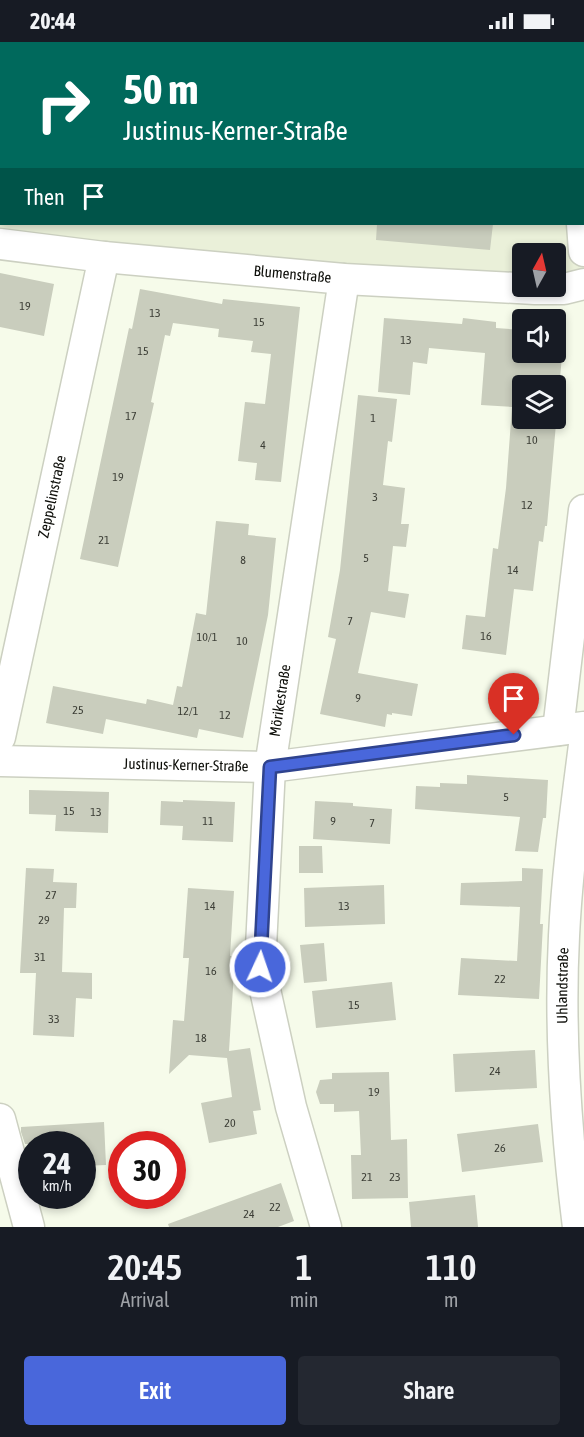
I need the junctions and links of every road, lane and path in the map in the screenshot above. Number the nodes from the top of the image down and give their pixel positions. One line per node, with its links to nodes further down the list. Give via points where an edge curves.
1 (582, 225): 3 (street)
2 (0, 244): 4 (street, Blumenstraße)
3 (584, 251)
4 (104, 257): 5 (street, Blumenstraße); 9 (street, Zeppelinstraße)
5 (345, 279): 6 (street, Blumenstraße, via 535,289); 12 (street, Mörikestraße)
6 (584, 284)
7 (584, 510): 8 (street)
8 (571, 729): 12 (street, Justinus-Kerner-Straße)
9 (0, 737)
10 (584, 745): 16 (street, Uhlandstraße, via 564,935 563,1029)
11 (0, 761): 12 (street, Justinus-Kerner-Straße)
12 (270, 767): 15 (street, Mörikestraße, via 260,967 291,1107)
13 (0, 1119): 14 (street)
14 (29, 1227)
15 (326, 1227)
16 (578, 1227)

